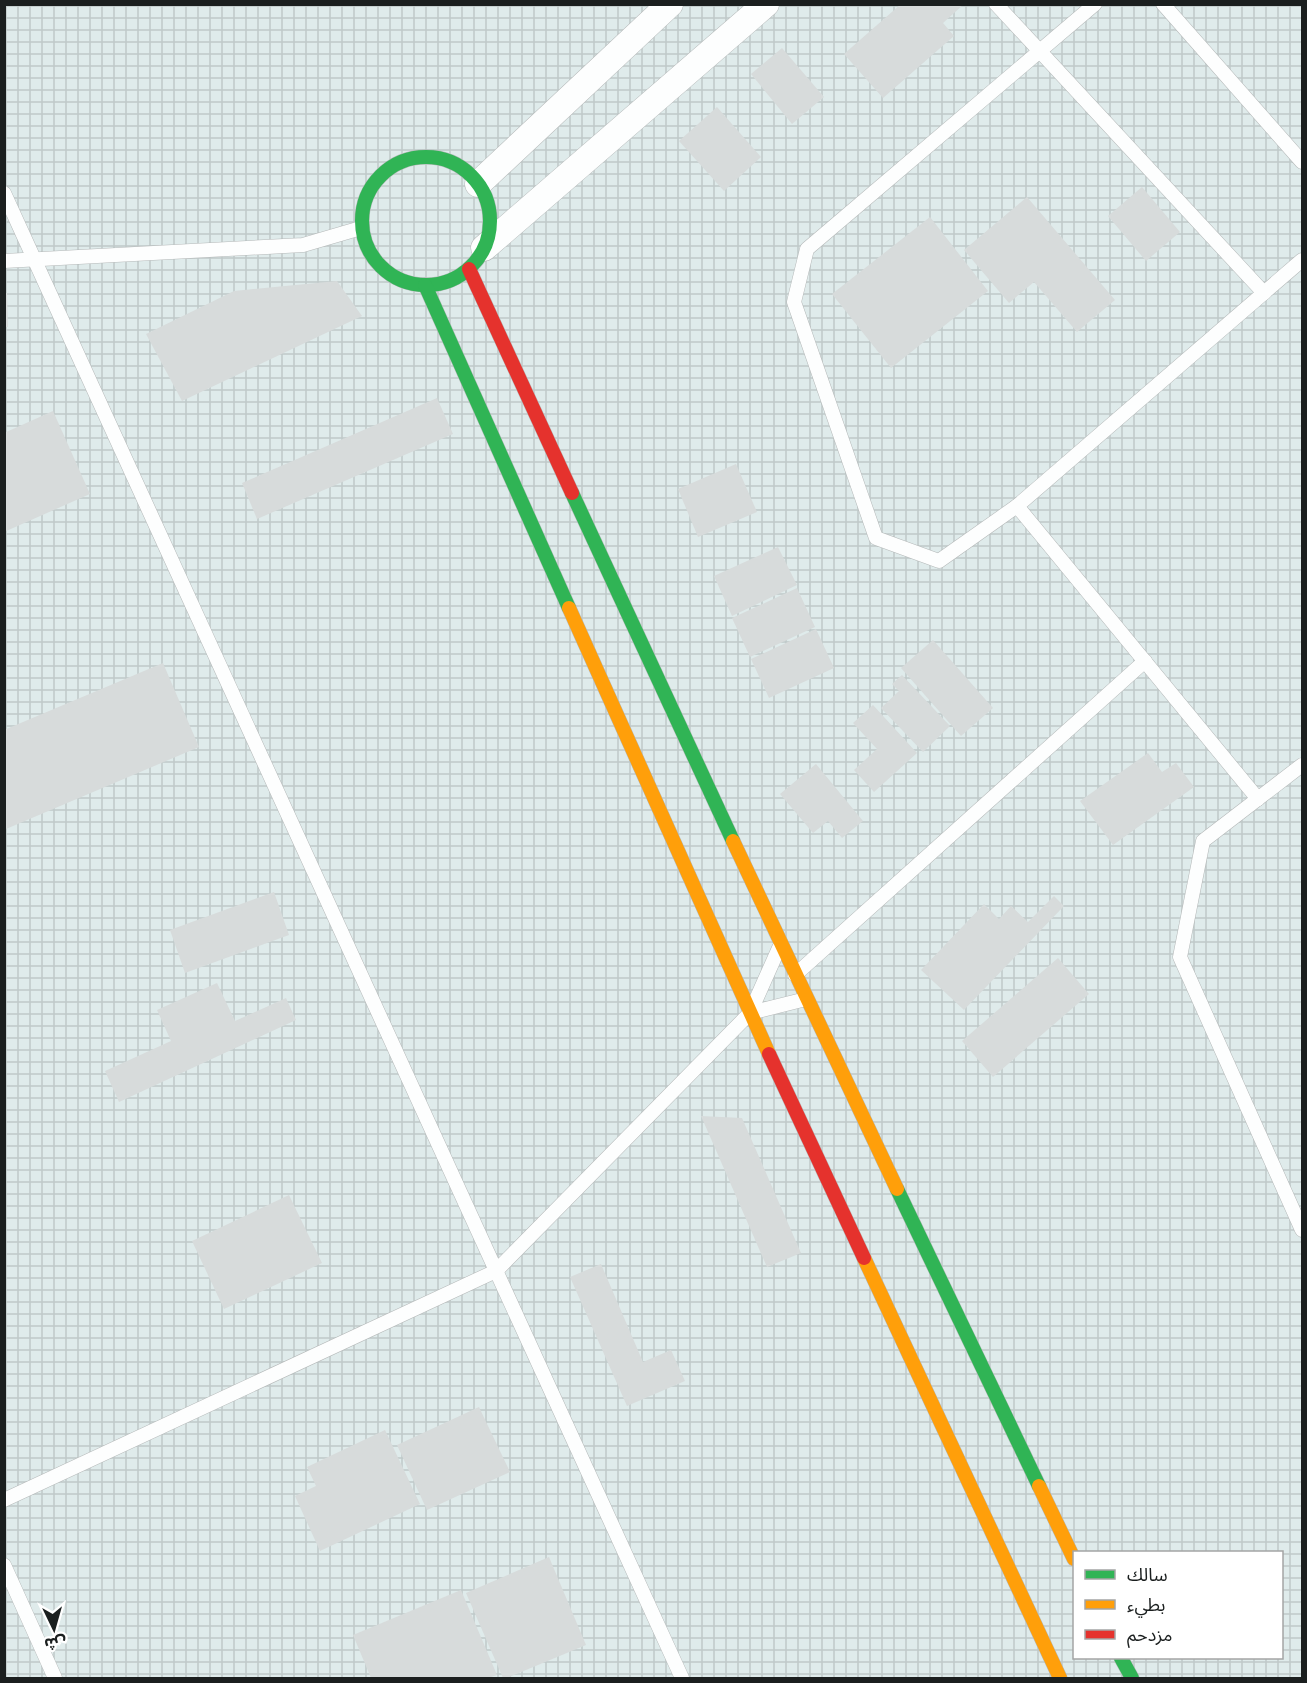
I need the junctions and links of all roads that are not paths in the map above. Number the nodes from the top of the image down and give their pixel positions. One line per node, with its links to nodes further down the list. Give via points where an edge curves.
1 (670, 4): 8 (street)
2 (766, 4): 11 (street)
3 (996, 4): 6 (lane)
4 (1095, 4): 6 (lane)
5 (1162, 4): 7 (lane)
6 (1040, 51): 17 (lane); 18 (lane, via 807,249 794,302 876,538 939,561)
7 (1302, 162)
8 (478, 184): 10 (street, via 462,168 441,159 422,157 400,163 373,185 363,205); 11 (street, via 488,204 490,226)
9 (4, 193): 12 (lane)
10 (362, 228): 12 (lane, via 303,245); 16 (street, via 367,249 384,270 403,282)
11 (484, 248): 15 (street)
12 (35, 260): 13 (lane); 27 (lane)
13 (4, 261)
14 (1302, 261): 17 (lane)
15 (469, 268): 16 (street, via 450,281); 22 (street)
16 (425, 285): 25 (street)
17 (1264, 293): 18 (lane)
18 (1017, 506): 19 (lane)
19 (1145, 661): 21 (lane); 23 (lane)
20 (1302, 765): 21 (lane)
21 (1258, 799): 26 (lane, via 1203,841 1180,957)
22 (781, 944): 23 (street); 25 (lane)
23 (795, 975): 24 (street)
24 (806, 999): 25 (lane); 29 (street)
25 (750, 1013): 27 (lane); 34 (street)
26 (1302, 1230)
27 (496, 1271): 28 (lane); 33 (lane)
28 (4, 1500)
29 (1073, 1557)
30 (4, 1565): 32 (lane)
31 (1122, 1659): 35 (street)
32 (55, 1678)
33 (682, 1678)
34 (1060, 1678)
35 (1132, 1678)

